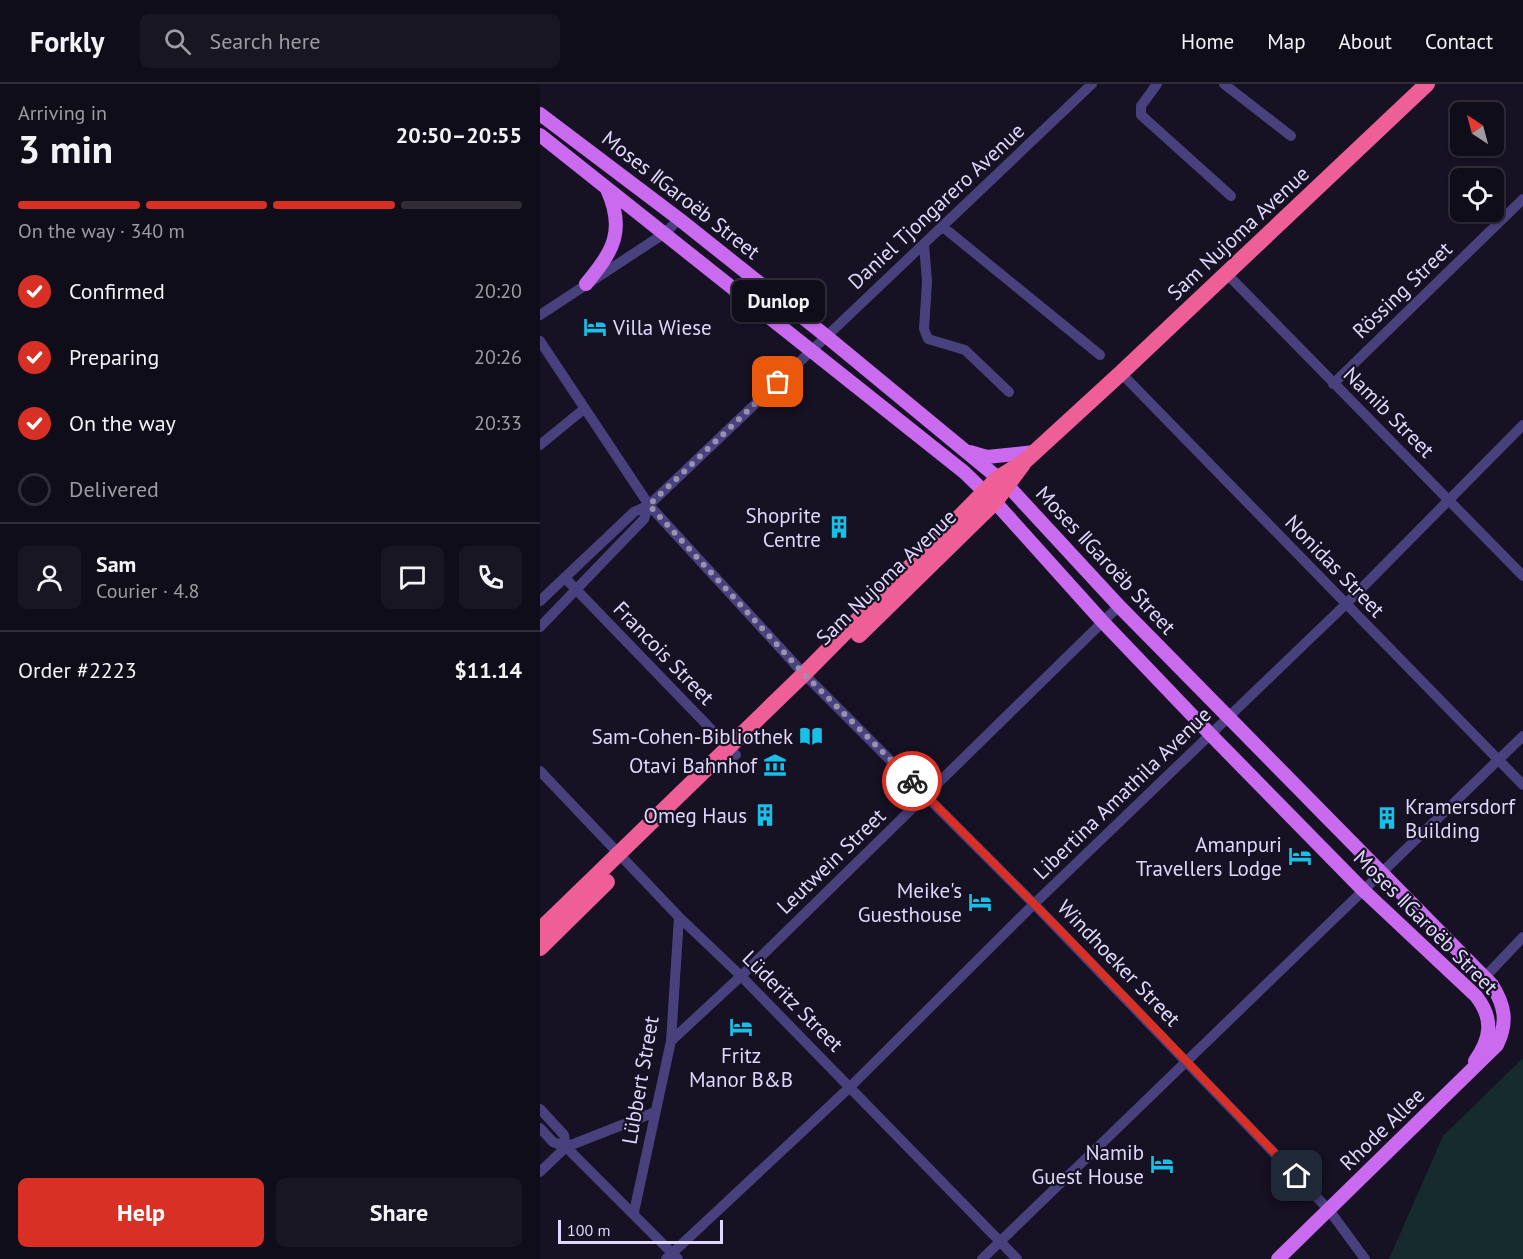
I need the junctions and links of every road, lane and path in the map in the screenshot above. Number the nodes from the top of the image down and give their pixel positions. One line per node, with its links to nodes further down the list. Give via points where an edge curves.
1 (1092, 84): 12 (street, Daniel Tjongarero Avenue)
2 (1157, 84): 9 (street, via 1141,106 1141,115)
3 (1224, 84): 7 (street)
4 (1427, 84): 15 (highway, Sam Nujoma Avenue)
5 (540, 114): 11 (main road, Moses ǁGaroëb Street)
6 (540, 135): 8 (main road, Moses ǁGaroëb Street)
7 (1291, 136)
8 (606, 186): 13 (main road, Moses ǁGaroëb Street); 16 (main road, via 614,203 617,232 607,258)
9 (1231, 196)
10 (1523, 199): 23 (street, Rössing Street)
11 (679, 219): 13 (street); 18 (main road, Moses ǁGaroëb Street)
12 (943, 227): 14 (street, Daniel Tjongarero Avenue); 21 (street)
13 (665, 233): 16 (street); 20 (main road, Moses ǁGaroëb Street)
14 (924, 244): 18 (street, Daniel Tjongarero Avenue); 24 (street, via 924,329 928,339 965,350)
15 (1228, 275): 22 (highway, Sam Nujoma Avenue); 23 (street, Namib Street)
16 (586, 284): 17 (street)
17 (540, 315)
18 (826, 336): 20 (street, Daniel Tjongarero Avenue); 28 (main road, Moses ǁGaroëb Street)
19 (540, 340): 25 (street, Windhoeker Street)
20 (811, 351): 31 (main road, Moses ǁGaroëb Street); 33 (street, Daniel Tjongarero Avenue)
21 (1100, 355)
22 (1121, 374): 29 (highway, Sam Nujoma Avenue); 38 (street, Nonidas Street)
23 (1333, 384): 32 (street, Namib Street)
24 (1009, 392)
25 (584, 409): 27 (street); 33 (street, Windhoeker Street)
26 (1523, 425): 32 (street, Libertina Amathila Avenue)
27 (540, 445)
28 (968, 451): 29 (main road, via 987,457); 30 (main road, Moses ǁGaroëb Street)
29 (1030, 456): 30 (highway, Sam Nujoma Avenue)
30 (1003, 482): 31 (highway, Sam Nujoma Avenue); 39 (main road, Moses ǁGaroëb Street)
31 (990, 497): 40 (main road, Moses ǁGaroëb Street); 42 (highway, Sam Nujoma Avenue)
32 (1448, 499): 34 (street, Namib Street); 38 (street, Libertina Amathila Avenue)
33 (649, 505): 35 (street, Daniel Tjongarero Avenue, via 634,512); 36 (street, Daniel Tjongarero Avenue, via 644,519); 42 (street, Windhoeker Street)
34 (1523, 576)
35 (565, 578): 36 (street, Francois Street); 37 (street, Daniel Tjongarero Avenue)
36 (577, 591): 41 (street, Daniel Tjongarero Avenue); 46 (street, Francois Street)
37 (540, 601)
38 (1345, 605): 43 (street, Libertina Amathila Avenue); 47 (street, Nonidas Street)
39 (1119, 606): 40 (street, Leutwein Street); 43 (main road, Moses ǁGaroëb Street)
40 (1102, 621): 44 (main road, Moses ǁGaroëb Street); 50 (street, Leutwein Street)
41 (540, 627)
42 (808, 678): 46 (highway, Sam Nujoma Avenue); 50 (street, Windhoeker Street)
43 (1229, 717): 44 (street, Libertina Amathila Avenue); 52 (main road, Moses ǁGaroëb Street)
44 (1211, 735): 53 (main road, Moses ǁGaroëb Street); 54 (street, Libertina Amathila Avenue)
45 (1523, 736): 47 (street)
46 (733, 751): 51 (highway, Sam Nujoma Avenue)
47 (1498, 760): 49 (street, Nonidas Street); 52 (street)
48 (540, 771): 51 (street, Lüderitz Street)
49 (1523, 785)
50 (926, 795): 54 (street, Windhoeker Street); 59 (street, Leutwein Street)
51 (624, 858): 55 (street, Lüderitz Street); 56 (highway, Sam Nujoma Avenue); 58 (highway, Sam Nujoma Avenue)
52 (1382, 873): 53 (street); 60 (main road, Moses ǁGaroëb Street)
53 (1363, 890): 62 (street); 63 (main road, Moses ǁGaroëb Street, via 1485,1007 1490,1022 1488,1036)
54 (1034, 904): 62 (street, Windhoeker Street); 64 (street, Libertina Amathila Avenue)
55 (679, 917): 59 (street, Lüderitz Street); 61 (street, Lübbert Street)
56 (540, 930)
57 (1523, 937): 60 (street)
58 (540, 948)
59 (741, 976): 61 (street, Leutwein Street); 64 (street, Lüderitz Street)
60 (1485, 977): 63 (main road, Moses ǁGaroëb Street, via 1503,1006 1505,1025 1497,1046)
61 (670, 1041): 66 (street, Lübbert Street)
62 (1186, 1060): 70 (street, Windhoeker Street); 72 (street)
63 (1464, 1077): 70 (main road, Rhode Allee)
64 (850, 1087): 72 (street, Lüderitz Street); 73 (street, Libertina Amathila Avenue)
65 (540, 1108): 68 (street, via 564,1135)
66 (655, 1112): 68 (street); 71 (street, Lübbert Street)
67 (540, 1128): 68 (street, via 553,1142)
68 (566, 1147): 69 (street); 71 (street)
69 (540, 1172)
70 (1329, 1210): 76 (main road, Rhode Allee); 77 (street, Windhoeker Street)
71 (634, 1212): 73 (street)
72 (1001, 1241): 74 (street); 75 (street, Lüderitz Street)
73 (672, 1257)
74 (982, 1259)
75 (1017, 1259)
76 (1278, 1259)
77 (1365, 1259)

